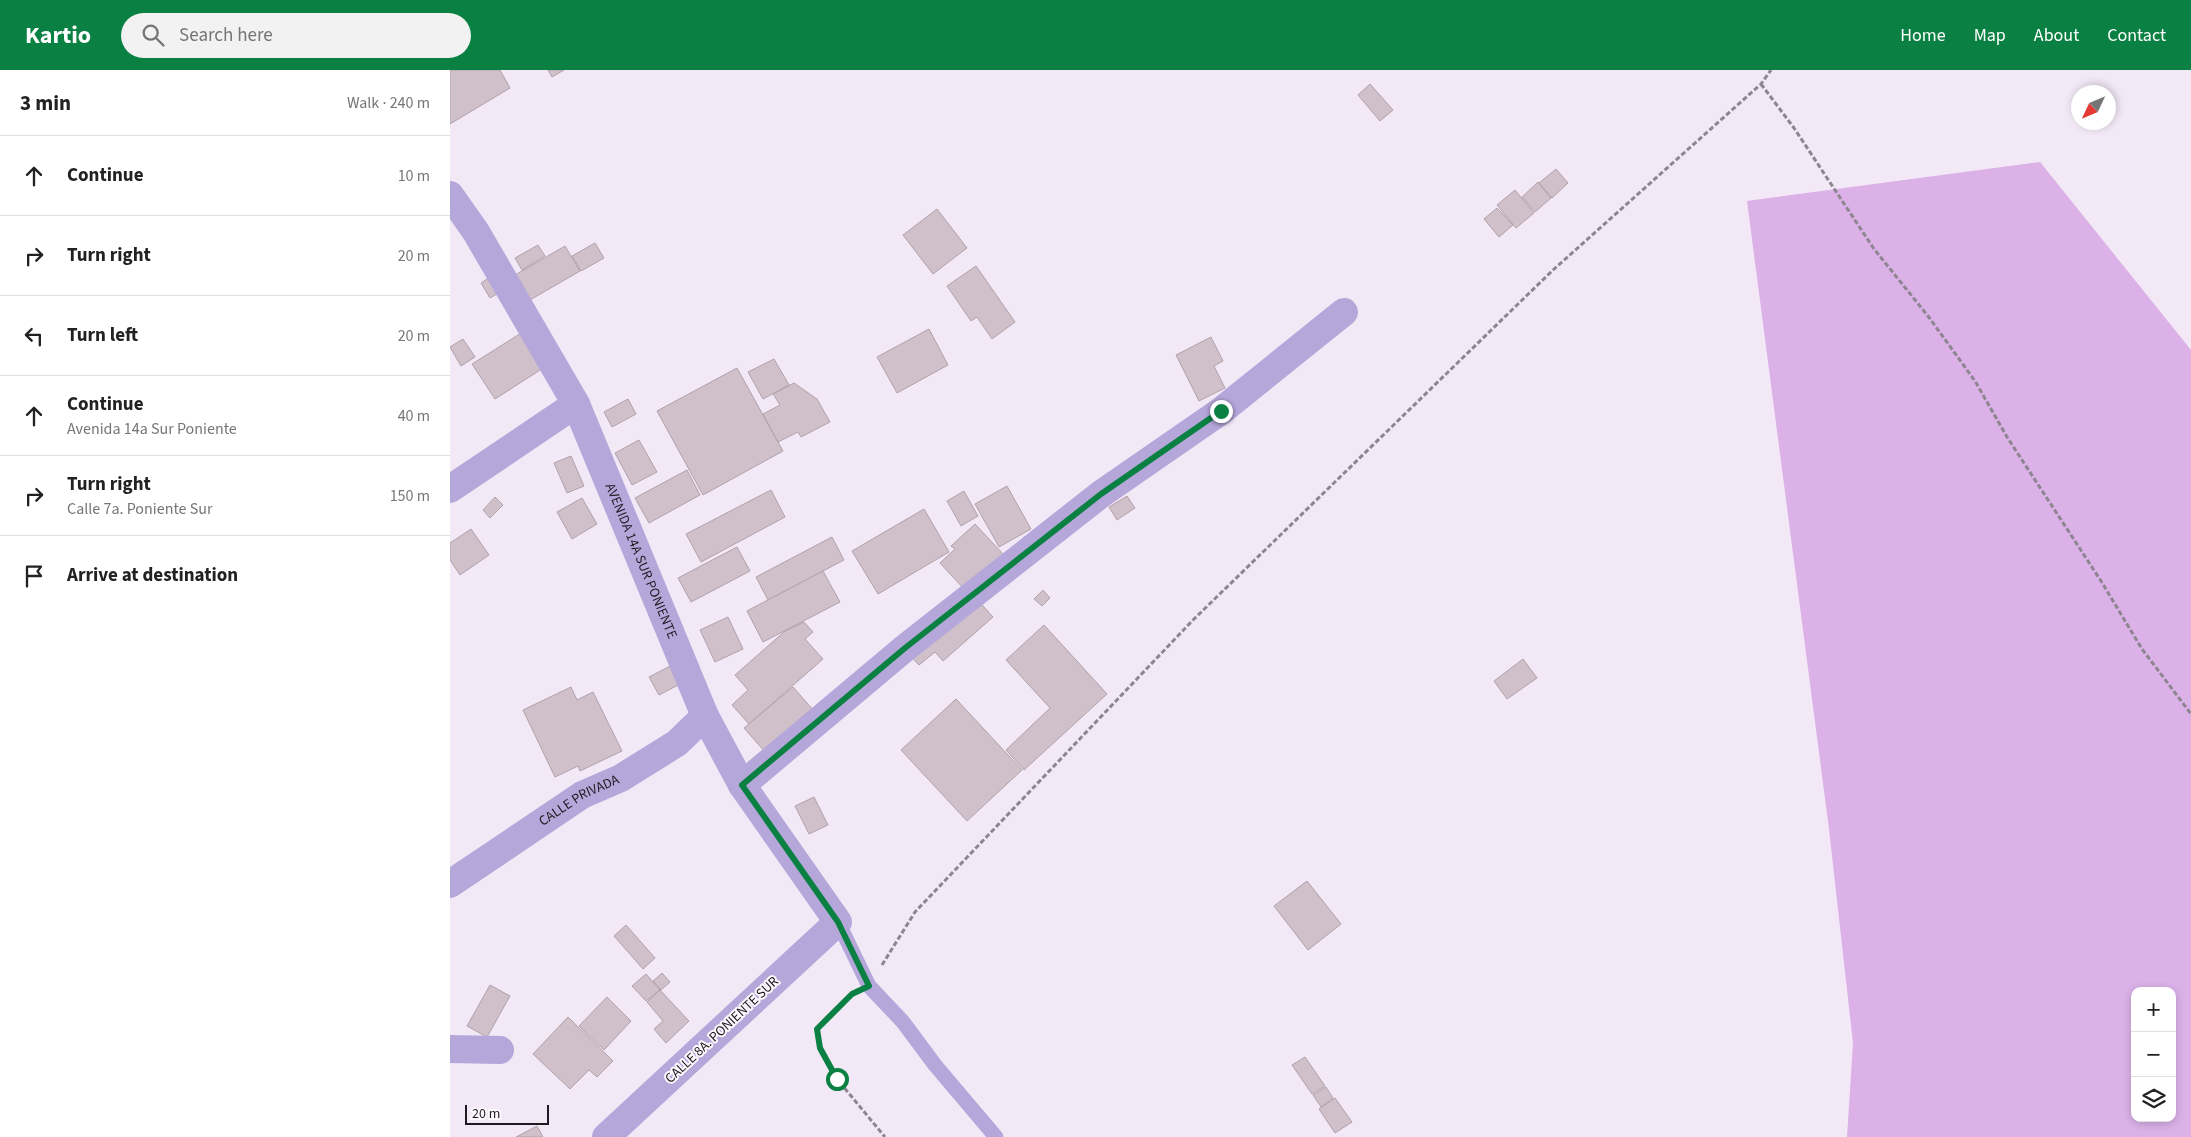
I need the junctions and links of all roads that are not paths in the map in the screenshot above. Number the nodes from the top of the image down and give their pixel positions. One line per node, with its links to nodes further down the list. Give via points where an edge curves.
1 (450, 195): 3 (street, AVENIDA 14A SUR PONIENTE, via 476,232)
2 (1344, 312): 6 (street, via 1221,411 1086,506 905,648)
3 (576, 404): 4 (street); 5 (street, AVENIDA 14A SUR PONIENTE)
4 (450, 489)
5 (705, 716): 6 (street, AVENIDA 14A SUR PONIENTE); 7 (street, CALLE PRIVADA, via 677,743 621,778 582,795)
6 (742, 785): 8 (street, AVENIDA 14A SUR PONIENTE)
7 (450, 884)
8 (838, 922): 11 (street, CALLE 8A. PONIENTE SUR); 12 (lane, via 869,986 903,1022)
9 (450, 1049): 10 (street)
10 (500, 1050)
11 (606, 1137)
12 (996, 1137)

